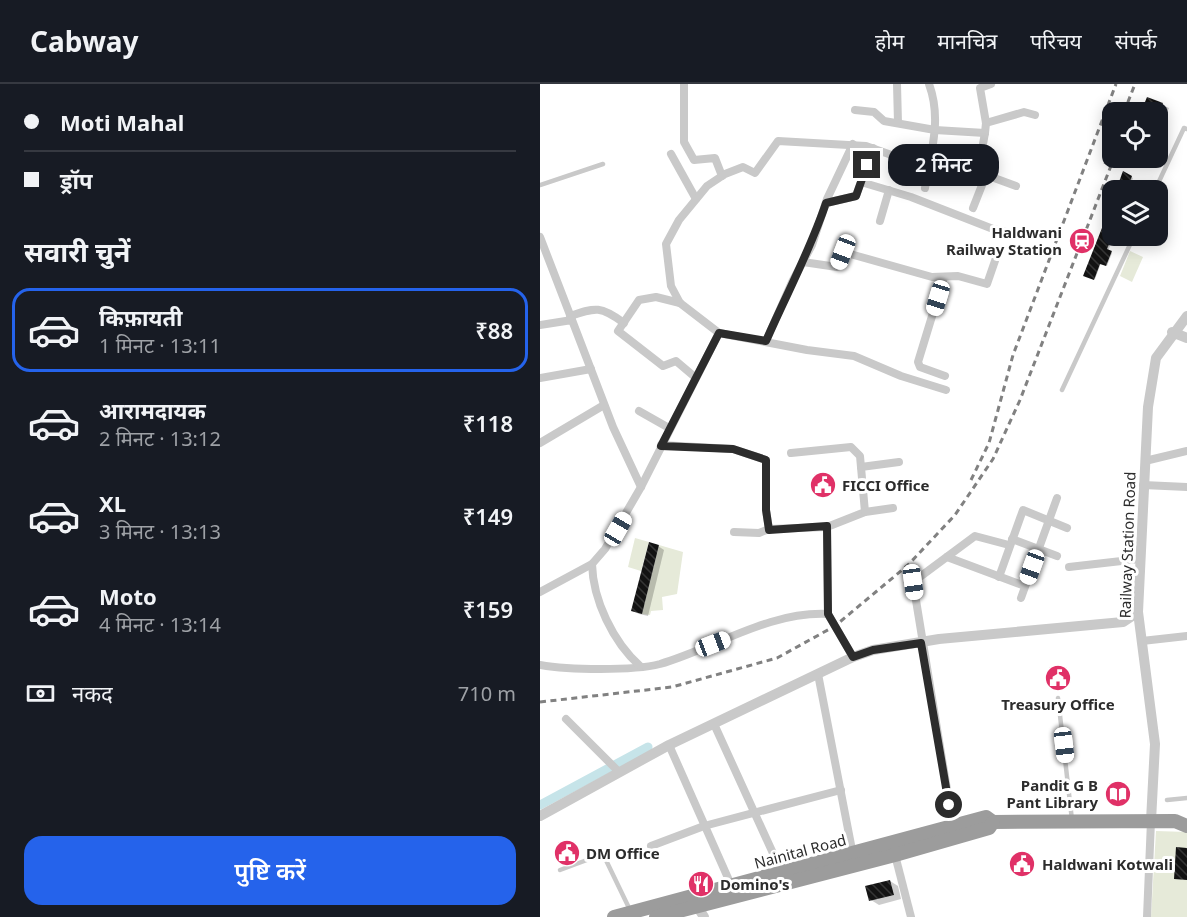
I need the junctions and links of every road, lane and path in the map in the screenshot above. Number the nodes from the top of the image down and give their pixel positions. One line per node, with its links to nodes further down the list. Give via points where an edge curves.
1 (684, 84): 17 (street, via 684,146 694,160 715,158)
2 (897, 84): 7 (street)
3 (929, 84): 10 (street, via 936,103)
4 (991, 84): 8 (street, via 980,88)
5 (855, 110): 7 (street, via 874,112 884,121)
6 (1035, 115): 8 (street, via 1023,112)
7 (898, 123): 10 (street)
8 (986, 123): 11 (street)
9 (1187, 129): 19 (lane, via 1184,128)
10 (935, 130): 11 (street); 16 (street)
11 (985, 133): 18 (street)
12 (853, 144): 13 (street); 17 (street, via 778,141 755,173 743,167); 26 (street)
13 (873, 148): 16 (street); 20 (street)
14 (671, 154): 25 (street)
15 (603, 164): 21 (lane)
16 (929, 165): 18 (street); 23 (street)
17 (722, 176): 25 (street)
18 (981, 176): 22 (street); 27 (street)
19 (1160, 180)
20 (861, 182): 24 (street); 26 (street, via 856,196)
21 (540, 185)
22 (1016, 186)
23 (925, 188)
24 (889, 190): 28 (street); 29 (street)
25 (696, 199): 35 (street, via 678,220 666,244 671,286)
26 (826, 203): 33 (street)
27 (973, 208)
28 (880, 221)
29 (1007, 232)
30 (540, 237): 37 (street)
31 (1129, 246): 49 (lane)
32 (997, 255): 34 (street, via 987,284 958,276)
33 (802, 262): 34 (street, via 837,267 843,252); 43 (street)
34 (944, 277): 45 (street, via 918,362 920,367)
35 (680, 303): 38 (street, via 656,297 639,300); 41 (street)
36 (1187, 316): 40 (street, Railway Station Road)
37 (571, 318): 38 (street, via 591,309 606,310); 39 (street); 44 (street)
38 (624, 323): 47 (street, via 618,331 663,366 676,361)
39 (540, 325)
40 (1172, 332): 42 (street); 57 (street, Railway Station Road, via 1156,358)
41 (719, 333): 43 (street); 47 (street)
42 (1187, 338)
43 (766, 341): 48 (street, via 854,356)
44 (591, 369): 46 (street); 50 (street)
45 (945, 376)
46 (540, 378)
47 (696, 378): 52 (street)
48 (946, 390)
49 (1062, 390)
50 (604, 405): 53 (street); 61 (street)
51 (639, 411): 52 (street)
52 (669, 428): 54 (street)
53 (540, 443)
54 (661, 446): 61 (street); 69 (street, via 733,449 766,460)
55 (1187, 451): 57 (street)
56 (791, 453): 59 (street, via 851,447 860,456)
57 (1145, 461): 60 (street, Railway Station Road)
58 (899, 462): 59 (street)
59 (861, 467): 65 (street)
60 (1143, 485): 62 (street); 75 (street, Railway Station Road)
61 (641, 487): 76 (street, via 606,549)
62 (1187, 487)
63 (1058, 498): 66 (street)
64 (892, 508): 65 (street)
65 (865, 512): 67 (street)
66 (1050, 522): 68 (street); 71 (street, via 1023,510); 72 (street)
67 (827, 526): 69 (street); 83 (street)
68 (1067, 528)
69 (769, 530): 70 (street)
70 (734, 532)
71 (1011, 542): 72 (street); 74 (street, via 975,536); 78 (street)
72 (1039, 549): 73 (street); 79 (street)
73 (1057, 556)
74 (947, 557): 78 (street); 86 (street, via 913,582)
75 (1139, 559): 77 (street); 82 (street, Railway Station Road)
76 (592, 564): 80 (street); 89 (street, via 594,588 614,634 625,653)
77 (1069, 567)
78 (999, 577): 79 (street)
79 (1025, 586): 81 (street)
80 (540, 592)
81 (1021, 598)
82 (1138, 612): 85 (street, Railway Station Road); 86 (street, via 1123,622)
83 (828, 614): 87 (street); 89 (street, via 792,617 658,664)
84 (1187, 636): 85 (street)
85 (1142, 640): 103 (street, Railway Station Road, via 1155,744)
86 (921, 643): 87 (street); 108 (street)
87 (853, 657): 90 (street)
88 (540, 666): 89 (street)
89 (640, 666)
90 (818, 674): 95 (street); 98 (street)
91 (1058, 698): 92 (lane)
92 (1059, 706): 93 (lane); 106 (lane)
93 (1037, 708)
94 (566, 719): 97 (street)
95 (714, 724): 96 (street); 101 (street)
96 (669, 745): 97 (street); 107 (street)
97 (619, 772): 102 (street)
98 (841, 790): 101 (street); 111 (street)
99 (1187, 798): 100 (lane)
100 (1167, 800)
101 (754, 811): 107 (street); 113 (street)
102 (540, 816)
103 (1151, 821): 104 (highway, Nainital Road); 106 (highway, Nainital Road); 120 (street)
104 (1183, 821)
105 (993, 822): 106 (highway, Nainital Road); 108 (highway, Nainital Road, via 986,817); 110 (highway, Nainital Road, via 989,828)
106 (1072, 822)
107 (704, 826): 109 (street); 114 (street)
108 (953, 826): 110 (highway, Nainital Road)
109 (651, 846)
110 (894, 849): 111 (highway, Nainital Road); 113 (highway, Nainital Road); 119 (street)
111 (853, 855): 113 (highway, Nainital Road)
112 (560, 870): 116 (lane, via 603,854)
113 (784, 879): 114 (highway, Nainital Road); 115 (highway, Nainital Road)
114 (732, 886): 116 (highway, Nainital Road)
115 (701, 911): 117 (highway, Nainital Road)
116 (631, 912): 118 (highway, Nainital Road)
117 (665, 916)
118 (614, 917)
119 (911, 917)
120 (1147, 917)

